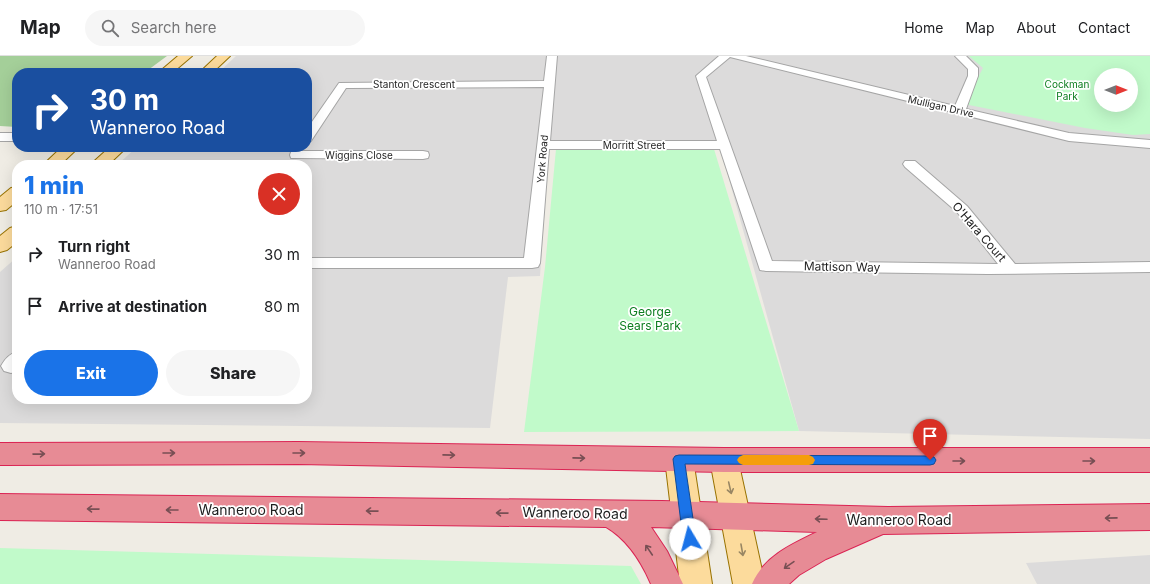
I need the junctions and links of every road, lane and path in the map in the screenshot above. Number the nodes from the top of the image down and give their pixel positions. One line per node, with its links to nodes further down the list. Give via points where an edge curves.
1 (186, 56): 7 (main road)
2 (224, 56): 8 (main road)
3 (552, 56): 9 (street, York Road)
4 (725, 56): 15 (street, Mattison Way, via 701,76)
5 (734, 56): 10 (street, Mulligan Drive)
6 (960, 56): 10 (street, via 973,68 973,76)
7 (170, 68)
8 (211, 68)
9 (549, 84): 11 (street, Stanton Crescent, via 344,85); 14 (street, York Road)
10 (959, 111): 16 (street, Mulligan Drive, via 1069,137)
11 (312, 131)
12 (0, 137): 13 (street)
13 (12, 137)
14 (544, 144): 15 (street, Morritt Street); 28 (street, York Road, via 532,263)
15 (724, 144): 30 (street, Mattison Way, via 766,266)
16 (1150, 144)
17 (65, 152): 21 (main road)
18 (113, 152): 22 (main road)
19 (423, 155): 20 (street, Wiggins Close)
20 (295, 156)
21 (55, 160)
22 (104, 160)
23 (910, 164): 30 (street, O'Hara Court, via 962,208)
24 (12, 196): 25 (main road)
25 (0, 206)
26 (12, 236): 27 (main road)
27 (0, 246)
28 (312, 263)
29 (1150, 268): 30 (street, Mattison Way)
30 (1011, 269)
31 (0, 454): 32 (highway, one-way to 32, via 298,453)
32 (679, 459): 33 (highway); 37 (main road)
33 (724, 460): 34 (highway, one-way to 34); 38 (main road, one-way to 38)
34 (1150, 460)
35 (0, 507): 36 (highway, Wanneroo Road, one-way to 35)
36 (611, 514): 37 (highway, Wanneroo Road); 41 (highway, one-way to 36, via 651,551 640,537 631,527)
37 (686, 516): 38 (highway, Wanneroo Road); 42 (main road)
38 (736, 516): 40 (highway, Wanneroo Road, one-way to 38); 43 (main road, one-way to 43)
39 (1150, 517): 40 (highway, Wanneroo Road, one-way to 40)
40 (888, 521): 44 (highway, one-way to 44, via 843,535 790,564)
41 (668, 584)
42 (696, 584)
43 (749, 584)
44 (768, 584)

